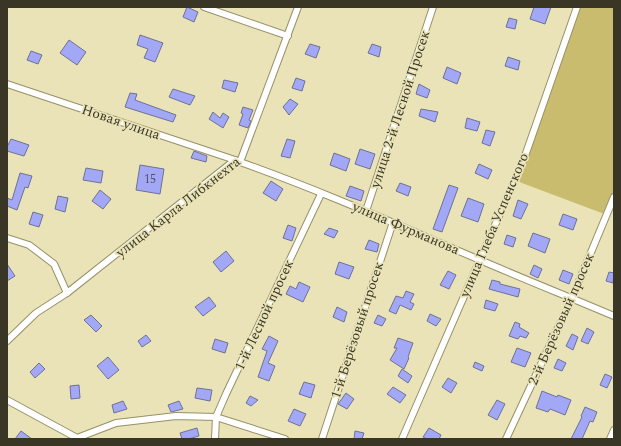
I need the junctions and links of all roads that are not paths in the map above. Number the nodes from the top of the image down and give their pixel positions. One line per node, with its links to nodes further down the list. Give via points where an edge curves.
1 (204, 7): 5 (street)
2 (298, 7): 5 (street, улица Карла Либкнехта)
3 (433, 7): 10 (street, улица 2-й Лесной Просек)
4 (577, 7): 13 (street, улица Глеба Успенского, via 525,156)
5 (288, 36): 7 (street, улица Карла Либкнехта)
6 (7, 84): 7 (street, Новая улица)
7 (238, 161): 8 (street, улица Фурманова, via 297,182); 14 (street, улица Карла Либкнехта)
8 (321, 194): 10 (street, улица Фурманова); 19 (street, 1-й Лесной просек)
9 (614, 197): 15 (street, 2-й Берёзовый просек)
10 (366, 211): 11 (street, улица Фурманова)
11 (393, 222): 13 (street, улица Фурманова); 24 (street, 1-й Берёзовый просек)
12 (7, 238): 14 (street, via 29,244 54,264)
13 (479, 260): 15 (street, улица Фурманова); 25 (street, улица Глеба Успенского)
14 (67, 293): 17 (street, улица Карла Либкнехта, via 36,313)
15 (572, 298): 16 (street, улица Фурманова); 26 (street, 2-й Берёзовый просек)
16 (614, 316)
17 (7, 341)
18 (7, 400): 21 (street)
19 (216, 417): 21 (street, via 176,416 116,423); 22 (street, 1-й Лесной просек); 23 (street)
20 (614, 430): 27 (street)
21 (78, 438)
22 (216, 439)
23 (285, 439)
24 (322, 439)
25 (402, 439)
26 (506, 439)
27 (610, 439)

